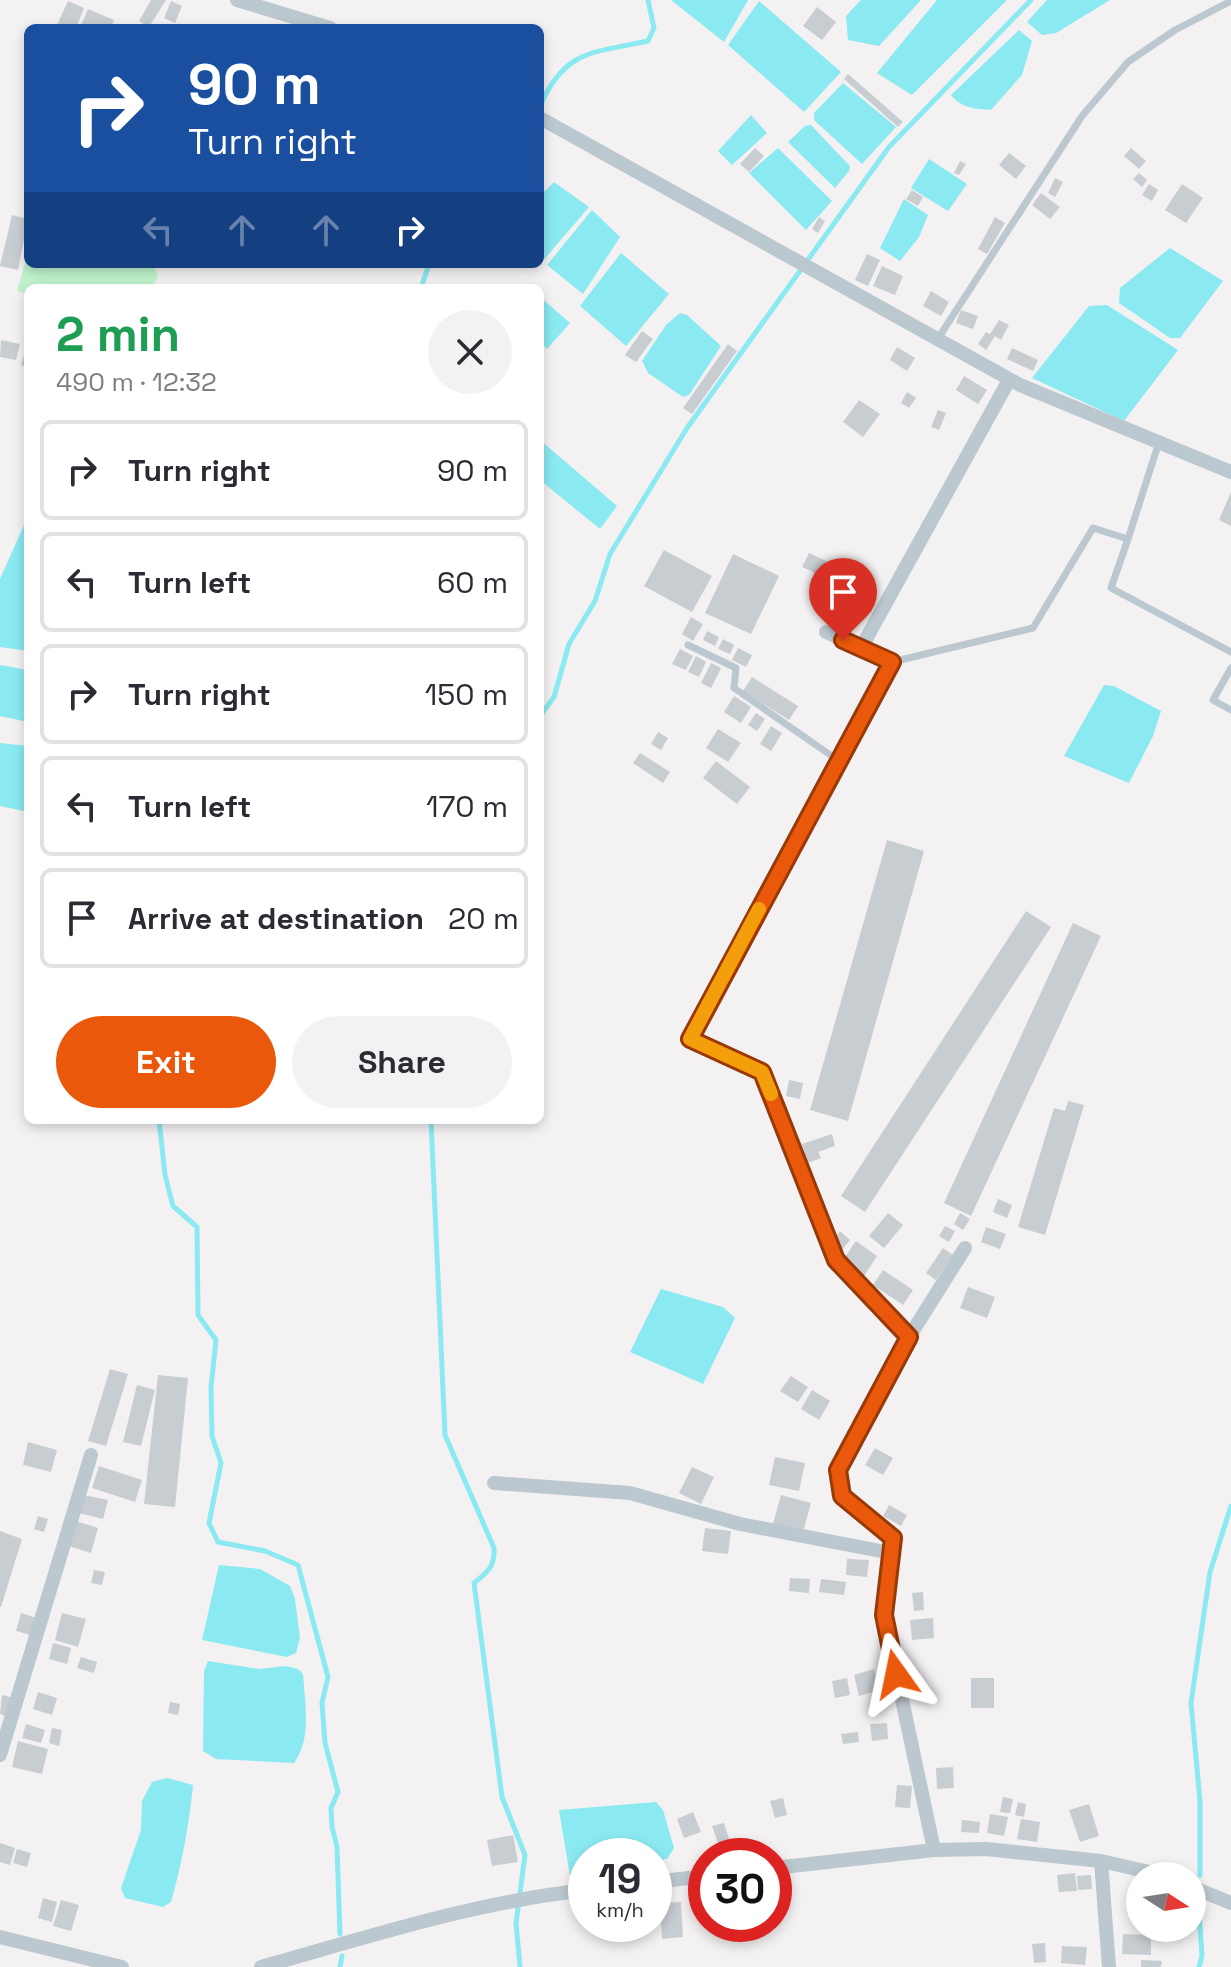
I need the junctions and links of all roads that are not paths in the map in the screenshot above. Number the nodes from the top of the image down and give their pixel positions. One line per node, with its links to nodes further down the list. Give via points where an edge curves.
1 (237, 0): 3 (street)
2 (1231, 1): 5 (lane, via 1128,62 1082,116)
3 (317, 24)
4 (544, 121): 5 (street)
5 (937, 340): 6 (street)
6 (1009, 380): 7 (street); 12 (street)
7 (1159, 442): 8 (street); 9 (lane)
8 (1231, 472)
9 (1128, 539): 13 (lane, via 1111,588); 14 (lane, via 1093,528 1033,628)
10 (826, 632): 12 (street)
11 (688, 645): 17 (lane, via 736,668 734,688)
12 (861, 648): 14 (street)
13 (1231, 652)
14 (892, 662): 17 (street)
15 (1231, 668): 16 (lane, via 1213,700)
16 (1231, 710)
17 (839, 761): 19 (street, via 690,1039 762,1072 836,1260)
18 (965, 1248): 19 (street)
19 (909, 1337): 22 (street, via 838,1470 842,1496 893,1538)
20 (91, 1455): 23 (street)
21 (494, 1483): 22 (street, via 630,1493 740,1524)
22 (891, 1553): 24 (street, via 884,1615)
23 (0, 1755)
24 (934, 1850): 25 (street, via 986,1849); 26 (street)
25 (1101, 1861): 27 (street); 34 (street)
26 (792, 1866)
27 (1126, 1867)
28 (568, 1892): 33 (street, via 464,1910)
29 (1206, 1893): 30 (street)
30 (1231, 1903)
31 (0, 1937): 32 (street)
32 (122, 1967)
33 (261, 1967)
34 (1109, 1967)

